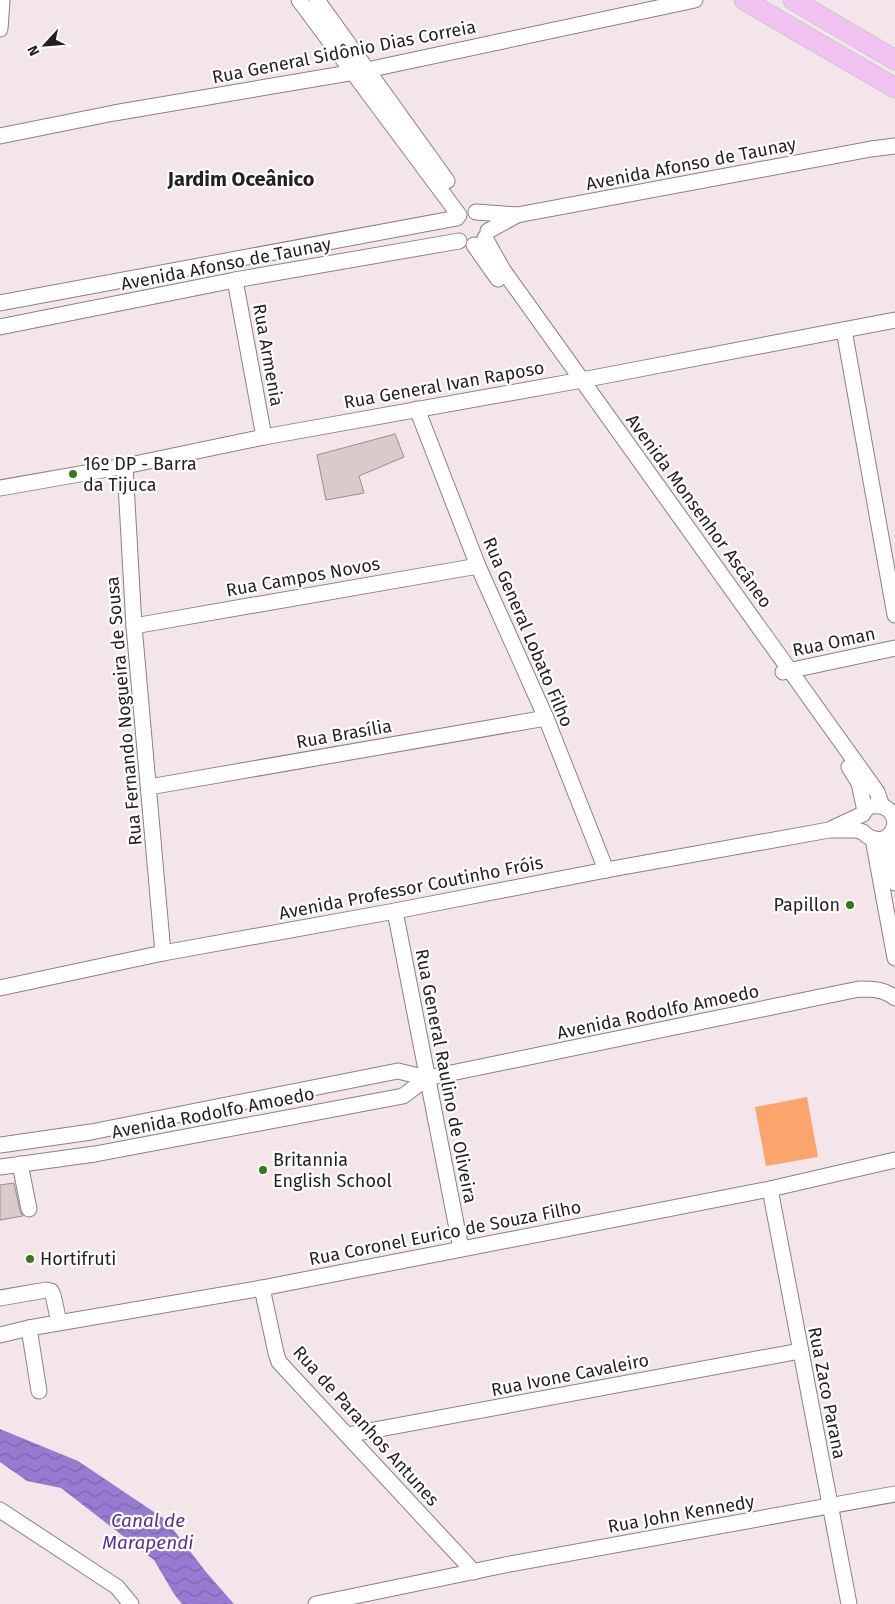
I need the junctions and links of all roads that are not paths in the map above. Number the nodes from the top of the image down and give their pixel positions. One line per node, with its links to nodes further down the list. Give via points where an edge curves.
1 (2, 0): 7 (street)
2 (299, 0): 9 (street)
3 (317, 0): 9 (street)
4 (695, 0): 9 (street, Rua General Sidônio Dias Correia)
5 (744, 0): 10 (main road)
6 (797, 1): 8 (main road)
7 (0, 29)
8 (895, 60)
9 (360, 71): 11 (street, Rua General Sidônio Dias Correia); 15 (street)
10 (892, 87)
11 (0, 136)
12 (895, 136): 14 (street, Avenida Afonso de Taunay)
13 (895, 146): 14 (street, Avenida Afonso de Taunay)
14 (871, 149): 16 (street, Avenida Afonso de Taunay)
15 (465, 214): 16 (street, Avenida Afonso de Taunay); 17 (street, via 486,219); 18 (street, via 453,230); 20 (street, Avenida Afonso de Taunay)
16 (517, 215): 17 (street, Avenida Afonso de Taunay)
17 (482, 238): 18 (street, via 469,246); 24 (street, Avenida Monsenhor Ascâneo)
18 (459, 241): 19 (street, Avenida Afonso de Taunay)
19 (235, 280): 22 (street, Avenida Afonso de Taunay); 26 (street, Rua Armenia)
20 (0, 303)
21 (895, 320): 23 (street, Rua General Ivan Raposo)
22 (0, 327)
23 (844, 330): 24 (street, Rua General Ivan Raposo); 30 (street)
24 (577, 381): 25 (street, Rua General Ivan Raposo); 33 (street, Avenida Monsenhor Ascâneo)
25 (417, 409): 26 (street, Rua General Ivan Raposo); 29 (street, Rua General Lobato Filho)
26 (264, 436): 27 (street, Rua General Ivan Raposo)
27 (125, 466): 28 (street, Rua General Ivan Raposo); 31 (street, Rua Fernando Nogueira de Sousa)
28 (0, 488)
29 (478, 566): 31 (street, Rua Campos Novos); 34 (street, Rua General Lobato Filho)
30 (895, 615)
31 (134, 626): 35 (street, Rua Fernando Nogueira de Sousa)
32 (895, 648): 33 (street, Rua Oman)
33 (786, 671): 36 (street, Avenida Monsenhor Ascâneo, via 859,783); 37 (street, Avenida Monsenhor Ascâneo)
34 (546, 718): 35 (street, Rua Brasília); 40 (street, Rua General Lobato Filho)
35 (149, 787): 43 (street, Rua Fernando Nogueira de Sousa)
36 (864, 813): 37 (street, via 873,806); 38 (street, Avenida Professor Coutinho Fróis); 39 (street, via 861,823)
37 (892, 815): 39 (street, via 894,829)
38 (830, 830): 39 (street, Avenida Professor Coutinho Fróis); 40 (street, Avenida Professor Coutinho Fróis)
39 (874, 836): 41 (street); 44 (street)
40 (606, 870): 42 (street, Avenida Professor Coutinho Fróis)
41 (895, 883)
42 (395, 911): 43 (street, Avenida Professor Coutinho Fróis); 47 (street, Rua General Raulino de Oliveira)
43 (163, 953): 45 (street, Avenida Professor Coutinho Fróis)
44 (895, 958)
45 (0, 988)
46 (895, 998): 47 (street, Avenida Rodolfo Amoedo, via 888,992 859,989)
47 (427, 1078): 48 (street, Avenida Rodolfo Amoedo, via 398,1071); 50 (street, Avenida Rodolfo Amoedo, via 403,1096); 56 (street, Rua General Raulino de Oliveira)
48 (91, 1132): 49 (street, Avenida Rodolfo Amoedo); 50 (street)
49 (0, 1145)
50 (95, 1154): 52 (street, Avenida Rodolfo Amoedo)
51 (895, 1160): 54 (street, Rua Coronel Eurico de Souza Filho)
52 (20, 1164): 53 (street, Avenida Rodolfo Amoedo); 55 (street)
53 (0, 1167)
54 (770, 1189): 56 (street, Rua Coronel Eurico de Souza Filho); 62 (street, Rua Zaco Parana)
55 (28, 1210)
56 (461, 1249): 57 (street, Rua Coronel Eurico de Souza Filho)
57 (262, 1288): 59 (street, Rua Coronel Eurico de Souza Filho); 64 (street, Rua de Paranhos Antunes, via 279,1362)
58 (0, 1298): 59 (street, via 51,1291)
59 (59, 1322): 60 (street, Rua Coronel Eurico de Souza Filho)
60 (29, 1328): 61 (street, Rua Coronel Eurico de Souza Filho); 63 (street)
61 (0, 1335)
62 (800, 1351): 64 (street, Rua Ivone Cavaleiro); 66 (street, Rua Zaco Parana)
63 (39, 1391)
64 (347, 1435): 68 (street, Rua de Paranhos Antunes)
65 (895, 1494): 66 (street, Rua John Kennedy)
66 (829, 1506): 68 (street, Rua John Kennedy); 71 (street, Rua Zaco Parana)
67 (0, 1510): 69 (street, via 117,1587)
68 (474, 1572): 70 (street, Rua John Kennedy)
69 (131, 1604)
70 (316, 1604)
71 (849, 1604)

